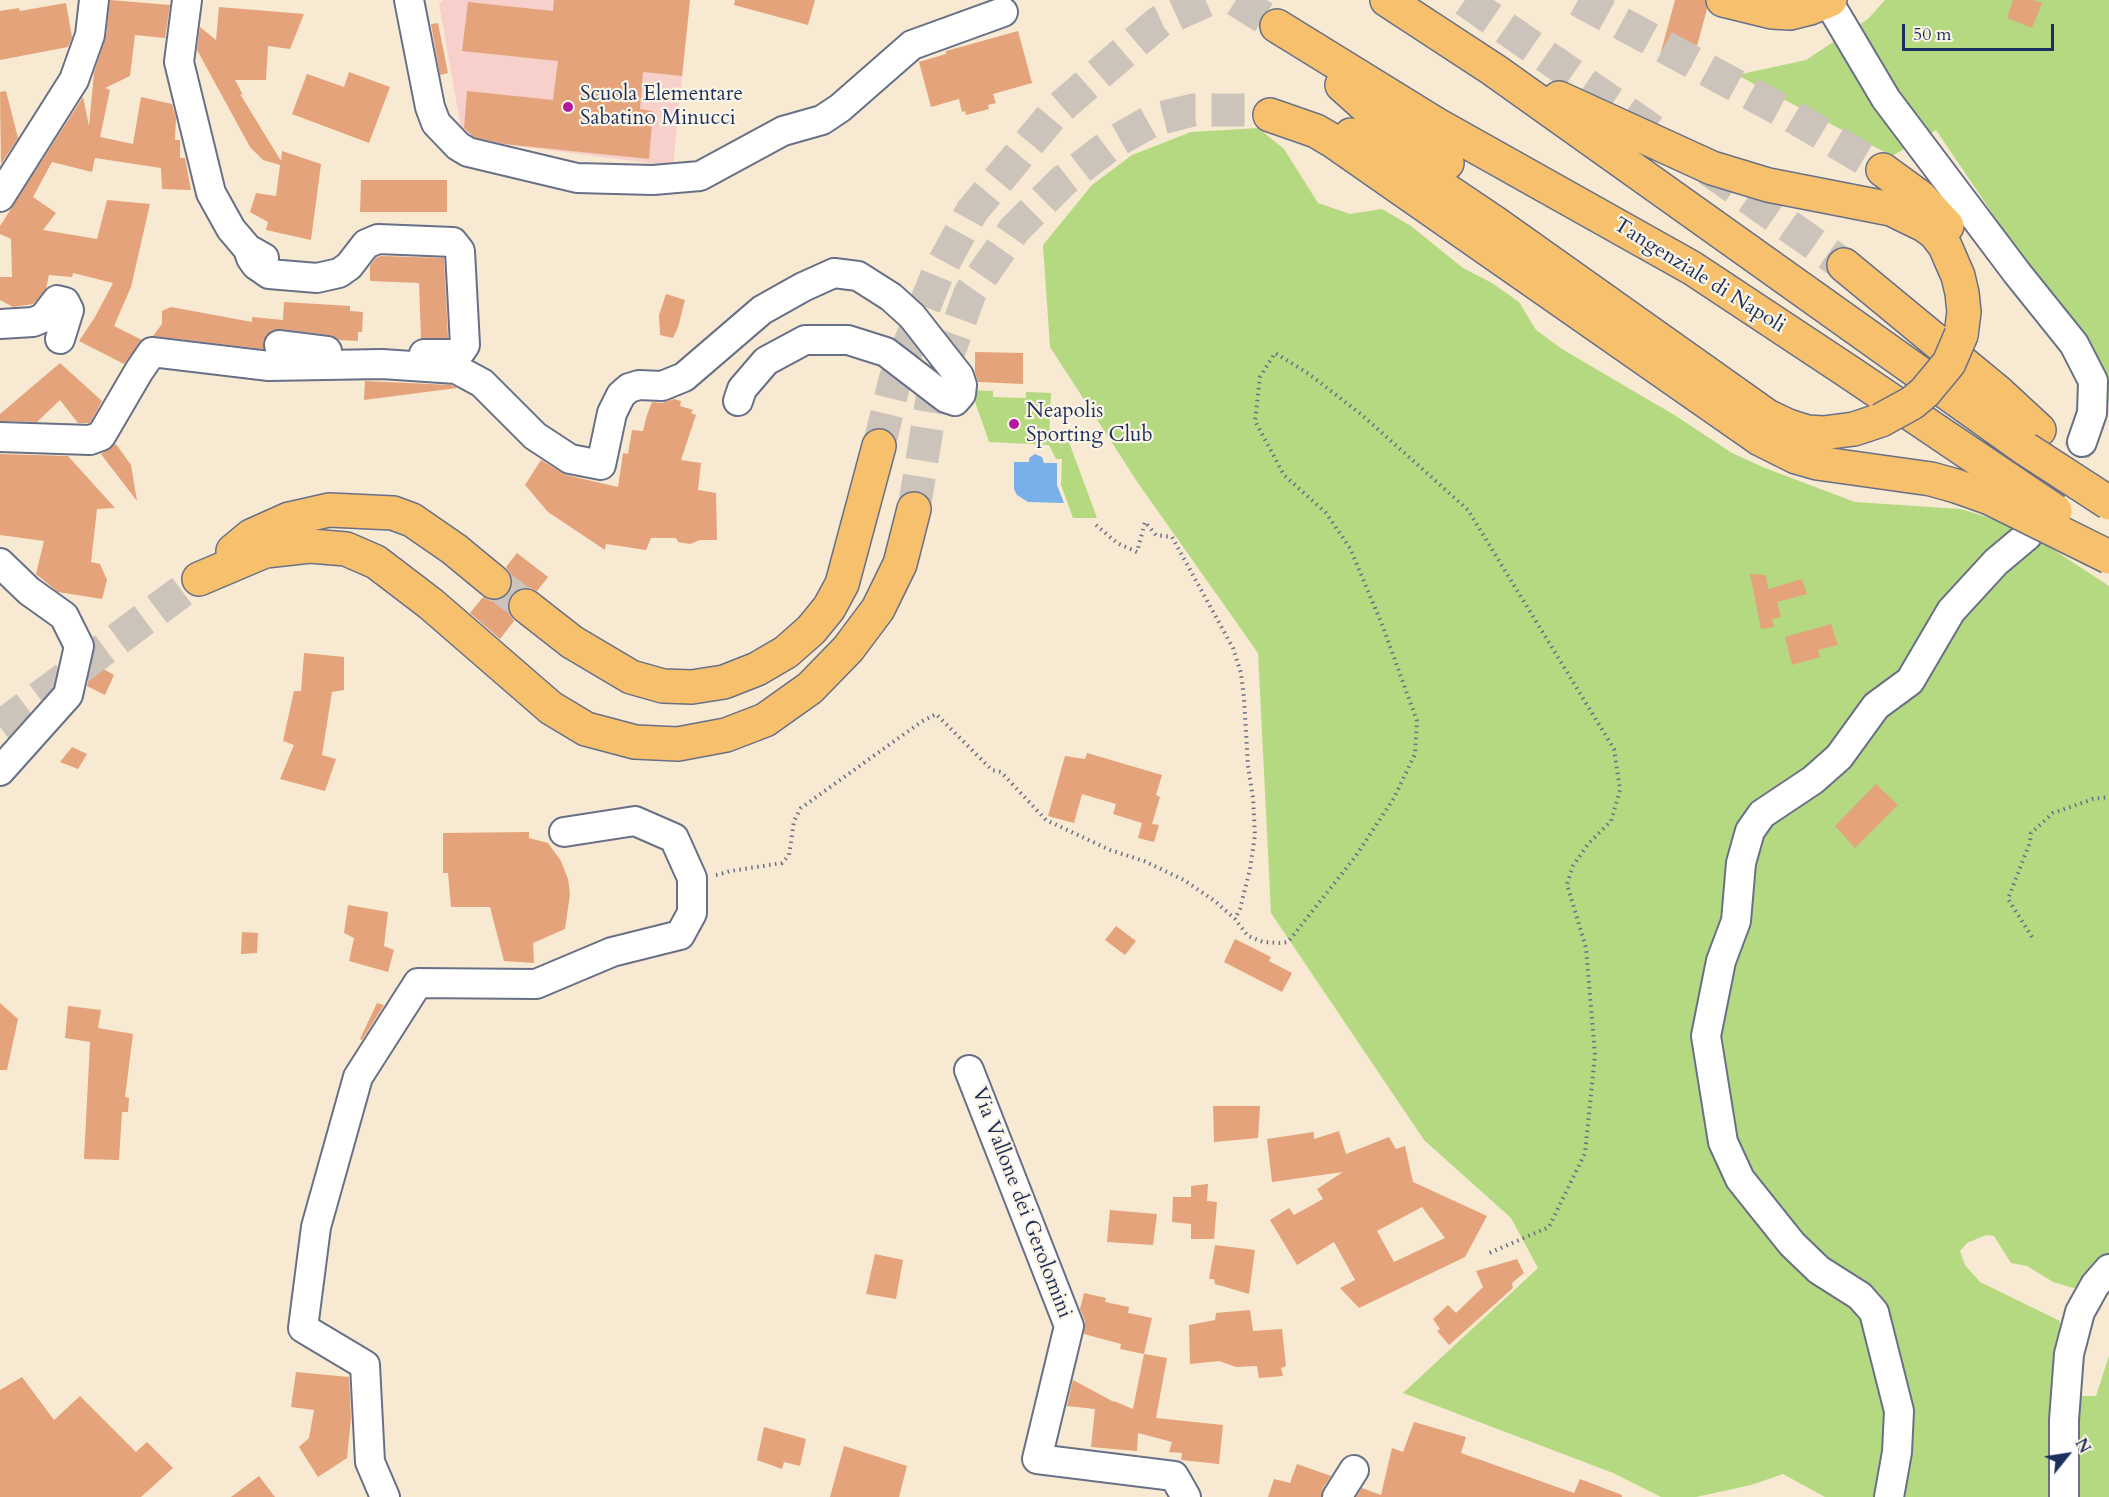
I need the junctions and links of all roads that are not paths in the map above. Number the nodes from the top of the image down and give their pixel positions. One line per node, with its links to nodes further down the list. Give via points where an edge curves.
1 (94, 0): 11 (street, via 90,34 74,80)
2 (187, 0): 13 (street, via 179,62 211,193 231,230)
3 (409, 0): 8 (street, via 430,107 436,123 458,146 468,152 577,178 653,180 700,176 783,131 822,120 912,45)
4 (1387, 0): 9 (highway, Tangenziale di Napoli)
5 (1419, 0): 9 (highway)
6 (1723, 0): 7 (highway, via 1790,13)
7 (1833, 6): 23 (street, via 1886,99 2074,344 2093,381 2092,413)
8 (1003, 12)
9 (1494, 70): 16 (highway, via 1712,168 1768,184 1891,209 1924,225 1945,246 1958,276 1964,312); 22 (highway, Tangenziale di Napoli)
10 (1883, 170): 16 (highway, via 1920,197 1963,249 1968,266 1969,302)
11 (0, 197)
12 (462, 224): 13 (street, via 370,221 361,224 334,256 311,265 290,266)
13 (248, 249): 18 (street, via 256,265 269,274 316,278 339,273 366,244 378,239 453,242 460,251 465,345 461,351 355,354)
14 (1844, 265): 22 (highway, via 1999,393)
15 (0, 324): 17 (street, via 43,318 57,300 65,302 69,310)
16 (1961, 335): 20 (highway, bridge, via 1948,363 1925,392)
17 (60, 339)
18 (279, 345)
19 (738, 401): 21 (street, via 742,389 766,361 805,340 848,340 886,352 955,401 962,385 912,316 891,297 858,276 834,273 762,310 684,377 662,386 629,388 612,413 601,465 570,459 535,436 482,383 456,369 382,364 269,366 152,352 101,436 90,440)
20 (1881, 420): 26 (highway, via 1823,433 1807,432 1767,416 1400,159 1341,131 1259,112 1316,131 1333,141 1760,439 1817,463 1956,486); 26 (highway, Tangenziale di Napoli, via 1856,425 1823,423 1778,405 1604,273 1371,111 1280,29 1440,126 1692,268 1821,352)
21 (0, 437)
22 (2033, 439): 25 (highway); 27 (highway, Tangenziale di Napoli, bridge)
23 (2082, 442)
24 (879, 446): 34 (highway, via 842,584 829,608 795,645 757,669 724,682 663,686 631,677 572,642)
25 (2109, 488)
26 (2000, 489): 30 (highway, Tangenziale di Napoli, bridge); 31 (highway, bridge)
27 (2109, 503)
28 (914, 509): 33 (highway, via 900,564 878,609 848,649 810,688 765,720 726,735 678,744 635,742 586,729 551,708 376,562 345,549 310,546 266,551 191,585 251,536 289,519 329,510 393,513 412,520)
29 (2027, 536): 43 (street, via 1996,562 1951,611 1910,681 1876,706 1839,757 1813,780 1762,814 1750,831 1741,863 1736,921 1721,961 1706,1036 1723,1142 1740,1179 1792,1244 1819,1270 1860,1296 1874,1312 1899,1411)
30 (2109, 546)
31 (2109, 557)
32 (0, 563): 35 (street, via 29,591 64,616 80,646 68,695)
33 (494, 582)
34 (526, 606)
35 (0, 771)
36 (564, 832): 40 (street, via 635,821 674,838 692,878 692,913 680,935 612,952 536,984 418,983 358,1077 316,1227 303,1328 365,1365 370,1462)
37 (969, 1070): 41 (street, Via Vallone dei Gerolomini, via 1069,1326 1037,1459 1174,1476)
38 (2109, 1269): 44 (street, via 2080,1312 2069,1354)
39 (1354, 1470): 42 (street)
40 (385, 1497)
41 (1186, 1497)
42 (1337, 1497)
43 (1889, 1497)
44 (2064, 1497)

